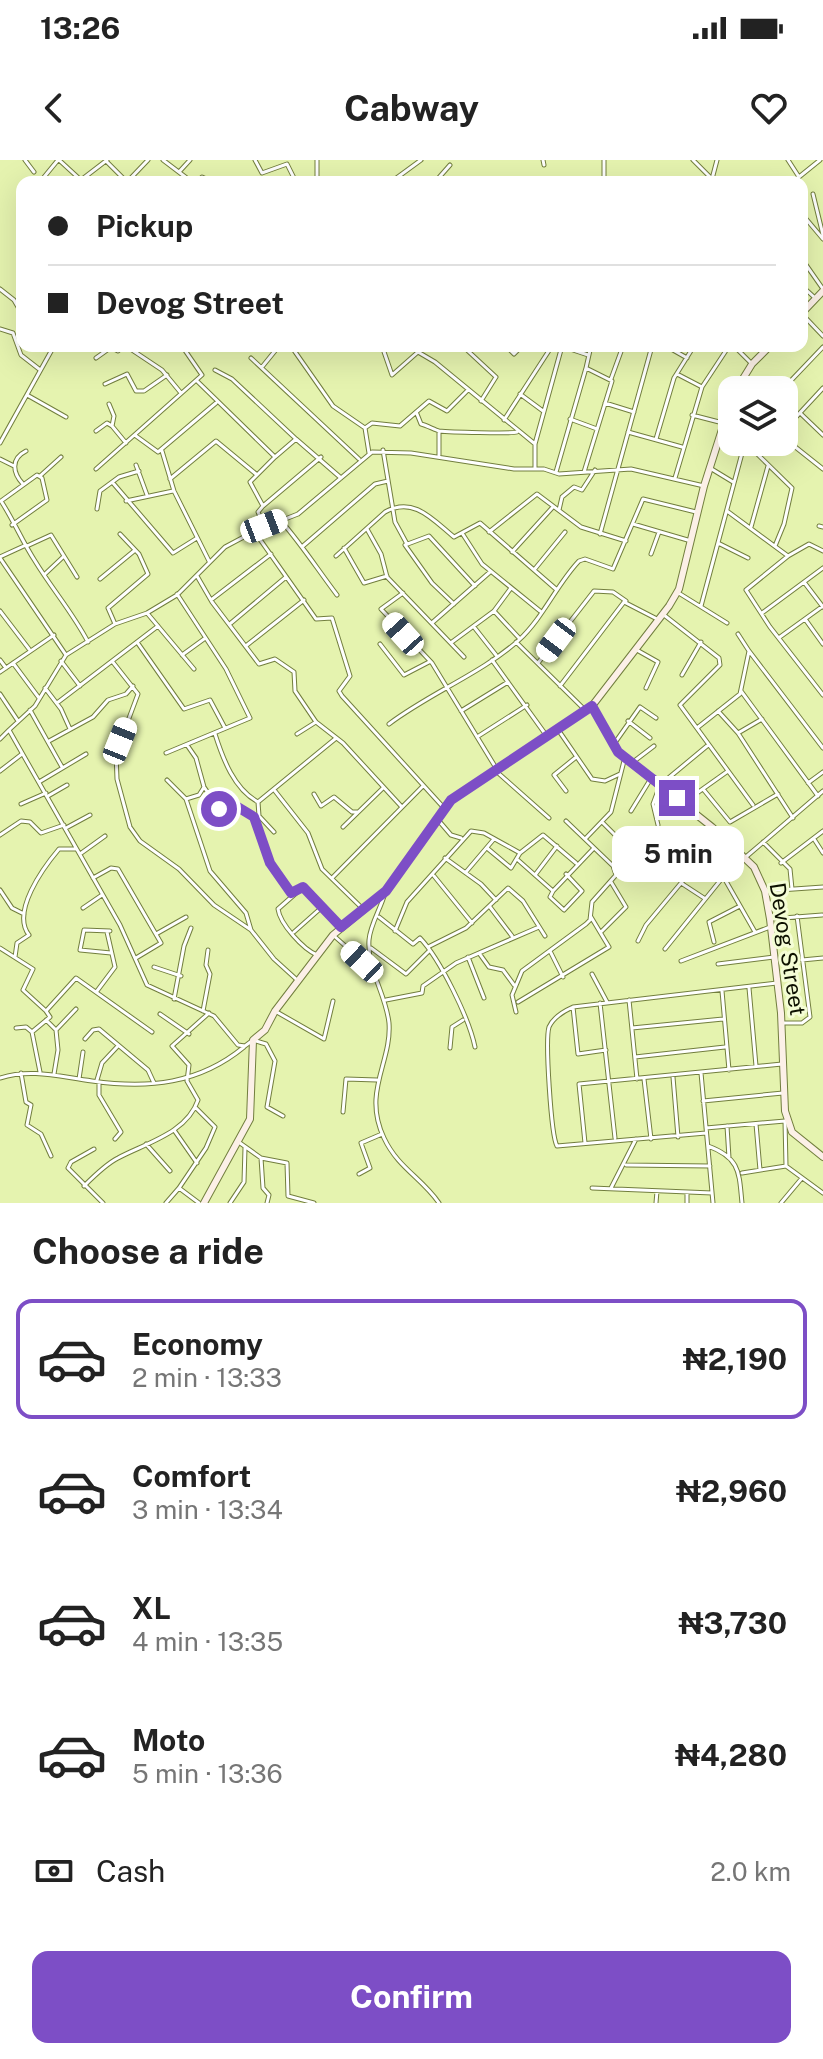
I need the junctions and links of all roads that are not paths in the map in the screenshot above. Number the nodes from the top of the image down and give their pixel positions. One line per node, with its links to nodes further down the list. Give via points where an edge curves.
1 (25, 160): 14 (street)
2 (59, 160): 16 (street); 17 (street)
3 (107, 160): 18 (street); 19 (street)
4 (148, 160): 20 (street)
5 (163, 160): 15 (street)
6 (190, 160): 15 (street)
7 (255, 160): 11 (street, via 262,173)
8 (421, 160): 22 (street)
9 (693, 160): 24 (street)
10 (821, 160): 13 (street); 25 (street)
11 (285, 161)
12 (450, 165): 23 (street)
13 (823, 166)
14 (34, 172)
15 (179, 172): 21 (street)
16 (45, 176)
17 (77, 176)
18 (88, 176)
19 (122, 176)
20 (133, 176)
21 (185, 176)
22 (400, 176)
23 (440, 176)
24 (708, 176)
25 (800, 176)
26 (813, 194): 28 (street)
27 (808, 221): 28 (street)
28 (823, 237)
29 (808, 268): 31 (street)
30 (0, 289): 34 (street)
31 (823, 290): 33 (street)
32 (808, 292): 33 (street)
33 (816, 299): 35 (street)
34 (16, 303)
35 (808, 308)
36 (808, 320): 37 (street)
37 (823, 336)
38 (823, 347): 72 (street)
39 (21, 352): 67 (street)
40 (50, 352): 67 (street)
41 (103, 352): 61 (street)
42 (134, 352): 70 (street)
43 (187, 352): 74 (street, via 203,373)
44 (274, 352): 65 (street)
45 (295, 352): 96 (street, via 333,406)
46 (383, 352): 47 (street, via 392,375)
47 (418, 352): 77 (street)
48 (469, 352): 82 (street, via 496,377)
49 (548, 352): 80 (street)
50 (559, 352): 86 (street)
51 (579, 352): 60 (street)
52 (589, 352): 60 (street)
53 (621, 352): 73 (street)
54 (650, 352): 87 (street)
55 (676, 352): 63 (street)
56 (690, 352): 63 (street)
57 (727, 352): 76 (street)
58 (738, 352): 64 (street)
59 (764, 352): 64 (street)
60 (588, 355): 66 (street)
61 (96, 358)
62 (251, 358): 65 (street)
63 (687, 358): 69 (street)
64 (752, 364): 71 (street)
65 (262, 367): 123 (street)
66 (586, 368): 73 (street); 92 (street)
67 (39, 369): 81 (street)
68 (215, 370): 104 (street, via 232,379)
69 (676, 373): 76 (street); 105 (street)
70 (167, 375): 75 (street, via 144,391 136,391 127,374); 79 (street)
71 (745, 376)
72 (795, 376)
73 (611, 379): 84 (street)
74 (197, 381): 79 (street); 83 (street)
75 (105, 384)
76 (702, 387): 90 (street)
77 (468, 390): 82 (street); 89 (street, via 448,410 429,401)
78 (822, 391): 88 (street)
79 (181, 393): 103 (street)
80 (520, 394): 86 (street); 93 (street)
81 (27, 395): 91 (street); 107 (street)
82 (481, 401): 93 (street)
83 (216, 403): 114 (street); 120 (street)
84 (605, 403): 87 (street); 97 (street)
85 (109, 404): 95 (street)
86 (544, 411): 109 (street)
87 (634, 412): 101 (street)
88 (800, 413): 102 (street)
89 (417, 414): 96 (street, via 400,426 374,423); 99 (street, via 421,424)
90 (692, 415): 94 (street); 110 (street)
91 (66, 417)
92 (570, 419): 97 (street); 135 (street)
93 (504, 420): 100 (street)
94 (718, 422)
95 (112, 426): 98 (street, via 107,423); 108 (street)
96 (365, 428): 115 (street)
97 (598, 429): 134 (street)
98 (96, 431)
99 (439, 431): 100 (street); 116 (street)
100 (517, 432): 109 (street)
101 (628, 432): 105 (street); 128 (street)
102 (823, 435)
103 (136, 436): 108 (street); 114 (street, via 156,453)
104 (296, 439): 120 (street); 121 (street)
105 (656, 439): 110 (street)
106 (718, 440): 129 (street)
107 (0, 442)
108 (126, 443): 130 (street)
109 (535, 444): 127 (street)
110 (684, 447): 140 (street)
111 (798, 449): 131 (street)
112 (383, 450): 115 (street); 116 (street); 141 (street)
113 (26, 451): 125 (street)
114 (162, 451): 139 (street)
115 (369, 453): 123 (street)
116 (439, 456): 127 (street)
117 (741, 456): 142 (street)
118 (758, 456): 126 (street)
119 (61, 457): 137 (street)
120 (275, 457): 136 (street)
121 (321, 457): 138 (street); 149 (street)
122 (0, 459): 125 (street)
123 (360, 460): 138 (street)
124 (136, 465): 133 (street)
125 (14, 466): 144 (street)
126 (768, 466): 160 (street); 176 (street, via 792,488)
127 (535, 468): 135 (street)
128 (616, 468): 132 (street); 140 (street); 168 (street)
129 (710, 468): 142 (street); 145 (street)
130 (96, 469)
131 (823, 469)
132 (595, 470): 134 (street); 153 (street, via 582,490 574,487 562,497)
133 (139, 471): 143 (street); 147 (street)
134 (584, 472): 135 (street)
135 (556, 473)
136 (256, 474): 139 (street, via 216,441); 149 (street, via 250,482)
137 (40, 476): 144 (street, via 34,474); 158 (street, via 47,500)
138 (341, 478): 156 (street, via 300,513)
139 (170, 479): 146 (street)
140 (674, 479): 145 (street)
141 (388, 481): 150 (street); 175 (street, via 375,484)
142 (733, 482): 154 (street)
143 (113, 483): 148 (street); 152 (street, via 98,493)
144 (23, 484): 158 (street, via 0,500)
145 (704, 486): 155 (street)
146 (174, 491): 147 (street); 169 (street)
147 (148, 496): 148 (street)
148 (126, 501): 169 (street, via 173,553)
149 (263, 506): 159 (street, via 258,512)
150 (392, 508): 161 (street); 166 (street, via 419,509 452,536); 173 (street)
151 (552, 508): 153 (street); 163 (street, via 536,494); 180 (street)
152 (97, 509)
153 (559, 510): 168 (street)
154 (727, 511): 160 (street); 172 (street)
155 (698, 512): 157 (street, via 644,499); 171 (street)
156 (280, 520): 159 (street); 175 (street)
157 (633, 524): 165 (street); 170 (street)
158 (12, 525): 174 (street)
159 (264, 526): 162 (street)
160 (751, 528): 176 (street)
161 (367, 529): 177 (street); 194 (street)
162 (254, 531): 181 (street); 188 (street)
163 (489, 532): 166 (street, via 478,523); 180 (street)
164 (565, 532): 190 (street)
165 (659, 532): 171 (street); 182 (street)
166 (462, 533): 191 (street)
167 (120, 534): 178 (street)
168 (600, 534): 170 (street)
169 (197, 538): 188 (street)
170 (626, 541): 201 (street, via 613,569 582,559)
171 (691, 542): 202 (street)
172 (718, 543): 187 (street); 210 (street)
173 (407, 544): 199 (street, via 429,536); 209 (street, via 421,570)
174 (27, 546): 185 (street); 186 (street, via 51,535); 192 (street)
175 (303, 546): 205 (street)
176 (775, 546): 184 (street)
177 (344, 548): 183 (street); 194 (street, via 365,583)
178 (133, 550): 197 (street); 221 (street, via 148,574 106,610)
179 (823, 551): 184 (street, via 809,544)
180 (512, 552): 190 (street)
181 (271, 554): 196 (street); 206 (street)
182 (651, 554)
183 (336, 556)
184 (788, 556): 216 (street, via 747,588)
185 (0, 557): 226 (street)
186 (63, 557): 192 (street); 195 (street)
187 (748, 558)
188 (209, 562): 193 (street)
189 (823, 568): 198 (street)
190 (534, 570): 201 (street)
191 (490, 572): 199 (street); 200 (street)
192 (45, 574): 230 (street)
193 (197, 576): 204 (street); 206 (street)
194 (387, 576): 203 (street)
195 (77, 577)
196 (286, 577): 207 (street); 222 (street)
197 (100, 579)
198 (804, 582): 211 (street); 216 (street)
199 (475, 586): 209 (street)
200 (511, 588): 213 (street); 214 (street)
201 (557, 590): 214 (street)
202 (677, 592): 210 (street); 217 (street)
203 (403, 593): 219 (street); 248 (street, via 381,609)
204 (177, 594): 215 (street); 228 (street)
205 (337, 595)
206 (211, 600): 222 (street)
207 (304, 600): 236 (street); 316 (street, via 317,620 333,620 350,676 339,691 342,696)
208 (626, 601): 217 (street); 250 (street, via 613,592 594,591); 258 (street)
209 (454, 604): 219 (street)
210 (701, 606): 220 (street)
211 (823, 606): 218 (street)
212 (0, 611): 238 (street)
213 (494, 611): 224 (street); 229 (street)
214 (540, 612): 229 (street)
215 (147, 613): 221 (street); 223 (street)
216 (761, 614): 227 (street)
217 (660, 616): 233 (street); 237 (street)
218 (805, 619): 227 (street); 235 (street)
219 (433, 622): 232 (street)
220 (727, 623)
221 (115, 624): 230 (street)
222 (230, 624): 236 (street)
223 (158, 626): 231 (street); 241 (street)
224 (474, 627): 232 (street); 242 (street)
225 (738, 634): 239 (street)
226 (54, 635): 238 (street); 240 (street)
227 (779, 638): 260 (street)
228 (204, 639): 241 (street); 279 (street, via 250,716)
229 (518, 641): 242 (street); 250 (street)
230 (88, 642): 240 (street)
231 (137, 642): 247 (street); 279 (street, via 184,709 210,700)
232 (452, 642): 243 (street)
233 (701, 642): 254 (street); 280 (street, via 721,662 680,703)
234 (380, 644): 248 (street, via 404,675)
235 (823, 644)
236 (246, 646): 277 (street, via 261,665 275,659 294,672 296,693)
237 (635, 649): 262 (street, via 658,662); 269 (street)
238 (29, 651): 249 (street)
239 (749, 651): 263 (street); 297 (street)
240 (66, 655): 246 (street)
241 (182, 655): 252 (street)
242 (496, 655): 244 (street)
243 (464, 657)
244 (491, 659): 255 (street); 257 (street)
245 (0, 660): 251 (street)
246 (61, 661): 259 (street); 261 (street)
247 (112, 661): 256 (street); 259 (street)
248 (429, 662): 257 (street)
249 (13, 663): 251 (street); 266 (street)
250 (538, 663): 258 (street)
251 (6, 668): 253 (street)
252 (194, 669)
253 (0, 672)
254 (682, 675)
255 (508, 682): 268 (street); 271 (street, via 466,711)
256 (133, 686): 281 (street); 404 (street, via 138,697 116,762 130,827 143,845 179,869 219,910)
257 (445, 686): 271 (street); 278 (street)
258 (560, 686): 269 (street)
259 (80, 687): 267 (street)
260 (821, 687): 265 (street)
261 (45, 688): 266 (street); 267 (street)
262 (646, 688)
263 (741, 691): 272 (street); 274 (street)
264 (0, 694): 275 (street)
265 (823, 695)
266 (40, 698): 270 (street)
267 (57, 703): 281 (street)
268 (527, 705): 287 (street); 289 (street)
269 (589, 709): 283 (street); 294 (street, Devog Street)
270 (30, 710): 275 (street); 292 (street)
271 (458, 710): 287 (street)
272 (718, 711): 280 (street); 284 (street)
273 (656, 718): 276 (street, via 641,706)
274 (762, 719): 284 (street); 313 (street)
275 (18, 721): 282 (street)
276 (628, 721): 290 (street); 294 (street)
277 (316, 722): 286 (street); 288 (street)
278 (389, 724)
279 (225, 728): 285 (street)
280 (697, 728): 295 (street)
281 (70, 729): 292 (street)
282 (9, 730): 291 (street); 298 (street)
283 (559, 731): 289 (street); 302 (street)
284 (738, 733): 325 (street)
285 (215, 734): 293 (street, via 208,732); 328 (street, via 235,778)
286 (297, 734)
287 (477, 737): 305 (street)
288 (336, 738): 318 (street); 320 (street)
289 (548, 738): 305 (street)
290 (650, 738)
291 (0, 739)
292 (49, 741): 304 (street)
293 (187, 743): 299 (street); 317 (street)
294 (614, 744): 301 (street, Devog Street)
295 (708, 745): 307 (street); 315 (street)
296 (654, 746): 303 (street)
297 (823, 748)
298 (23, 753): 306 (street); 312 (street)
299 (166, 753)
300 (86, 754): 304 (street)
301 (625, 757): 303 (street, Devog Street); 309 (street)
302 (575, 758): 309 (street, via 596,781); 321 (street, via 554,775)
303 (633, 762): 310 (street, Devog Street)
304 (62, 767): 312 (street)
305 (495, 768): 333 (street); 338 (street)
306 (0, 771)
307 (728, 771): 319 (street); 331 (street)
308 (823, 772): 313 (street)
309 (620, 774): 341 (street, via 611,812)
310 (652, 777): 315 (street, Devog Street); 334 (street)
311 (167, 780): 327 (street)
312 (39, 782): 323 (street)
313 (808, 783): 326 (street)
314 (67, 785): 323 (street)
315 (660, 785): 329 (street, Devog Street); 342 (street, via 653,804)
316 (423, 786): 332 (street); 333 (street)
317 (204, 787): 327 (street); 383 (street, via 220,810 236,806 254,817 270,863)
318 (383, 788): 332 (street); 335 (street)
319 (703, 789): 329 (street); 331 (street, via 730,822)
320 (275, 791): 328 (street); 374 (street, via 308,833)
321 (566, 791)
322 (823, 791): 326 (street)
323 (47, 794): 330 (street); 343 (street)
324 (314, 794): 335 (street, via 321,806 334,797)
325 (778, 794): 331 (street); 339 (street)
326 (818, 796): 339 (street)
327 (186, 799): 404 (street, via 210,871 246,913)
328 (258, 802): 346 (street, via 259,816)
329 (683, 803): 347 (street, Devog Street)
330 (21, 804)
331 (753, 805)
332 (401, 806): 374 (street)
333 (444, 808): 337 (street)
334 (631, 811)
335 (358, 812): 344 (street)
336 (90, 815): 343 (street)
337 (437, 818): 350 (street, via 451,835); 380 (street)
338 (549, 818)
339 (793, 818): 355 (street)
340 (566, 821): 352 (street)
341 (602, 822): 352 (street); 354 (street)
342 (658, 825)
343 (65, 827): 348 (street, via 41,833 21,821); 359 (street)
344 (343, 827)
345 (823, 831): 353 (street)
346 (274, 832)
347 (719, 833): 363 (street, Devog Street); 376 (street)
348 (0, 835)
349 (105, 836): 362 (street)
350 (461, 837): 351 (street, via 473,830); 364 (street)
351 (494, 839): 357 (street); 360 (street)
352 (585, 839): 358 (street)
353 (814, 839): 361 (street); 367 (street)
354 (622, 842)
355 (763, 842): 363 (street); 367 (street)
356 (558, 845): 360 (street, via 540,836); 366 (street); 371 (street)
357 (487, 848): 365 (street, via 507,867); 368 (street)
358 (594, 848): 366 (street); 375 (street, via 615,869)
359 (76, 849): 362 (street); 392 (street, via 58,851 36,883)
360 (520, 853): 365 (street)
361 (823, 853)
362 (80, 854): 373 (street)
363 (744, 855): 372 (street); 382 (street, Devog Street)
364 (445, 858): 368 (street); 370 (street)
365 (518, 860): 371 (street)
366 (576, 863): 369 (street)
367 (781, 863): 378 (street, via 791,871)
368 (466, 872): 386 (street)
369 (566, 874): 381 (street); 381 (street, via 581,889 578,899 564,910 550,897)
370 (433, 875): 398 (street); 406 (street, via 407,902)
371 (535, 875): 381 (street)
372 (723, 876): 385 (street); 387 (street)
373 (93, 878): 384 (street); 411 (street, via 111,868 120,871)
374 (332, 878): 391 (street)
375 (611, 882): 397 (street, via 592,902); 408 (street, via 626,907)
376 (681, 883): 385 (street); 415 (street)
377 (823, 887): 378 (street)
378 (792, 889): 382 (street)
379 (0, 890): 392 (street, via 12,908)
380 (386, 891): 391 (street); 394 (street)
381 (553, 891)
382 (765, 891): 399 (street, Devog Street)
383 (291, 893): 390 (street, via 303,887); 410 (street, via 277,912)
384 (102, 895): 389 (street); 400 (street)
385 (704, 899): 420 (street)
386 (496, 900): 388 (street); 402 (street, via 510,889)
387 (740, 906): 409 (street); 416 (street, via 709,922)
388 (490, 907): 398 (street); 414 (street)
389 (83, 908)
390 (321, 908): 401 (street); 410 (street)
391 (363, 909): 401 (street)
392 (24, 914): 426 (street, via 22,924 29,935 17,943)
393 (822, 915): 395 (street)
394 (377, 916): 406 (street); 417 (street)
395 (797, 916): 399 (street); 431 (street)
396 (186, 917): 411 (street)
397 (591, 917): 408 (street); 422 (street)
398 (472, 923): 419 (street)
399 (770, 923): 409 (street); 428 (street, Devog Street)
400 (120, 925): 405 (street); 407 (street)
401 (341, 927): 412 (street)
402 (539, 927): 413 (street); 414 (street)
403 (191, 928): 438 (street)
404 (251, 930): 440 (street, via 289,974)
405 (123, 931): 407 (street); 429 (street)
406 (395, 931): 419 (street, via 413,944 420,938)
407 (110, 932): 423 (street); 423 (street, via 84,930 80,950)
408 (602, 932): 439 (street, via 609,947)
409 (755, 932): 432 (street)
410 (293, 933): 425 (street)
411 (156, 934): 429 (street, via 159,945)
412 (333, 935): 425 (street); 435 (street)
413 (545, 936)
414 (513, 937): 424 (street)
415 (638, 941)
416 (714, 942)
417 (369, 946): 419 (street, via 406,974); 435 (street)
418 (0, 948): 426 (street)
419 (428, 949): 436 (street)
420 (665, 949)
421 (208, 950): 457 (street)
422 (550, 951): 439 (street); 442 (street, via 522,971)
423 (111, 953): 444 (street, via 115,967)
424 (479, 953): 427 (street); 442 (street)
425 (317, 955): 440 (street)
426 (15, 957): 456 (street, via 33,969 23,993)
427 (468, 957): 436 (street); 446 (street)
428 (774, 957): 433 (street); 441 (street, Devog Street)
429 (136, 958): 447 (street, via 147,985)
430 (823, 958): 431 (street)
431 (802, 960): 465 (street, via 810,1017 802,1023)
432 (681, 961)
433 (718, 964)
434 (154, 967): 438 (street)
435 (371, 969): 448 (street)
436 (442, 973): 448 (street, via 423,986 422,993); 462 (street)
437 (592, 974): 452 (street)
438 (181, 976): 447 (street)
439 (563, 978): 451 (street)
440 (300, 979): 458 (street)
441 (777, 983): 443 (street); 465 (street, Devog Street)
442 (514, 985): 459 (street)
443 (749, 988): 445 (street); 483 (street)
444 (97, 991): 456 (street, via 76,978); 470 (street)
445 (722, 991): 449 (street); 463 (street)
446 (484, 998)
447 (174, 999): 457 (street)
448 (384, 1000): 494 (street, via 388,1038)
449 (629, 1000): 452 (street); 467 (street)
450 (333, 1001): 458 (street, via 324,1039)
451 (518, 1002)
452 (607, 1002): 453 (street)
453 (600, 1003): 454 (street); 479 (street)
454 (573, 1007): 479 (street, via 578,1054); 518 (street, via 548,1029 554,1143)
455 (76, 1009): 468 (street)
456 (46, 1011): 464 (street)
457 (203, 1011): 460 (street)
458 (275, 1011): 473 (street)
459 (516, 1012)
460 (209, 1013): 471 (street); 474 (street)
461 (160, 1014): 471 (street)
462 (464, 1016): 476 (street); 478 (street, via 452,1027)
463 (723, 1019): 467 (street); 477 (street)
464 (46, 1020): 468 (street); 469 (street)
465 (781, 1023): 482 (street, Devog Street)
466 (16, 1028): 469 (street)
467 (632, 1028): 481 (street)
468 (56, 1030): 488 (street)
469 (32, 1032): 485 (street)
470 (152, 1032)
471 (189, 1034): 495 (street, via 172,1046 189,1065)
472 (85, 1039): 475 (street, via 96,1028)
473 (253, 1040): 474 (street); 503 (street, via 273,1052 274,1081 267,1107); 519 (street, via 252,1112)
474 (245, 1046): 495 (street)
475 (117, 1047): 497 (street, via 102,1063); 498 (street, via 148,1070)
476 (475, 1047)
477 (725, 1047): 481 (street); 484 (street)
478 (450, 1048)
479 (606, 1050): 496 (street)
480 (83, 1052): 491 (street)
481 (635, 1057): 492 (street)
482 (782, 1064): 483 (street); 499 (street, Devog Street)
483 (756, 1066): 484 (street)
484 (729, 1070): 487 (street)
485 (40, 1072): 486 (street); 488 (street)
486 (21, 1073): 490 (street); 522 (street, via 31,1105 27,1125 41,1134)
487 (701, 1073): 489 (street); 500 (street)
488 (54, 1075): 491 (street)
489 (673, 1077): 493 (street); 512 (street)
490 (0, 1078)
491 (79, 1079): 497 (street)
492 (637, 1079): 493 (street); 496 (street)
493 (644, 1079): 516 (street)
494 (377, 1080): 502 (street, via 346,1078); 511 (street)
495 (187, 1081): 498 (street); 501 (street, via 198,1100)
496 (608, 1081): 514 (street); 518 (street, via 579,1084)
497 (98, 1082): 498 (street); 513 (street, via 99,1095 121,1132)
498 (154, 1083)
499 (784, 1093): 500 (street); 504 (street, Devog Street)
500 (703, 1101): 509 (street)
501 (195, 1107): 508 (street); 526 (street, via 215,1127)
502 (343, 1112)
503 (283, 1116)
504 (786, 1121): 505 (street); 510 (street); 523 (street, via 796,1137)
505 (777, 1122): 506 (street); 510 (street)
506 (756, 1124): 507 (street); 530 (street)
507 (727, 1126): 509 (street); 525 (street)
508 (174, 1130): 517 (street); 526 (street)
509 (706, 1131): 512 (street); 520 (street)
510 (785, 1131): 529 (street)
511 (382, 1134): 533 (street, via 361,1143 370,1168); 551 (street, via 407,1173)
512 (678, 1137): 516 (street)
513 (115, 1139)
514 (615, 1139): 515 (street); 518 (street)
515 (636, 1139): 516 (street); 527 (street)
516 (651, 1139)
517 (146, 1144): 531 (street); 535 (street, via 114,1160)
518 (585, 1144)
519 (242, 1145): 524 (street); 546 (street); 547 (street, via 244,1182)
520 (708, 1146): 525 (street); 528 (street)
521 (94, 1149): 535 (street, via 69,1165)
522 (51, 1156)
523 (823, 1156)
524 (261, 1158): 548 (street); 549 (street, via 287,1163 288,1196)
525 (729, 1158): 532 (street)
526 (197, 1164): 536 (street)
527 (626, 1165): 528 (street); 538 (street)
528 (710, 1166): 541 (street)
529 (786, 1166): 530 (street); 534 (street)
530 (760, 1170): 532 (street)
531 (170, 1171)
532 (742, 1173): 555 (street)
533 (359, 1174)
534 (802, 1178): 542 (street); 543 (street)
535 (84, 1186): 544 (street)
536 (179, 1188): 545 (street); 546 (street)
537 (592, 1188): 538 (street)
538 (611, 1188): 539 (street)
539 (657, 1191): 540 (street); 552 (street)
540 (687, 1192): 541 (street); 553 (street)
541 (712, 1193): 554 (street)
542 (823, 1193)
543 (783, 1202)
544 (103, 1203)
545 (166, 1203)
546 (201, 1203)
547 (230, 1203)
548 (267, 1203)
549 (303, 1203): 550 (street)
550 (314, 1203)
551 (439, 1203)
552 (656, 1203)
553 (687, 1203)
554 (713, 1203)
555 (742, 1203)

